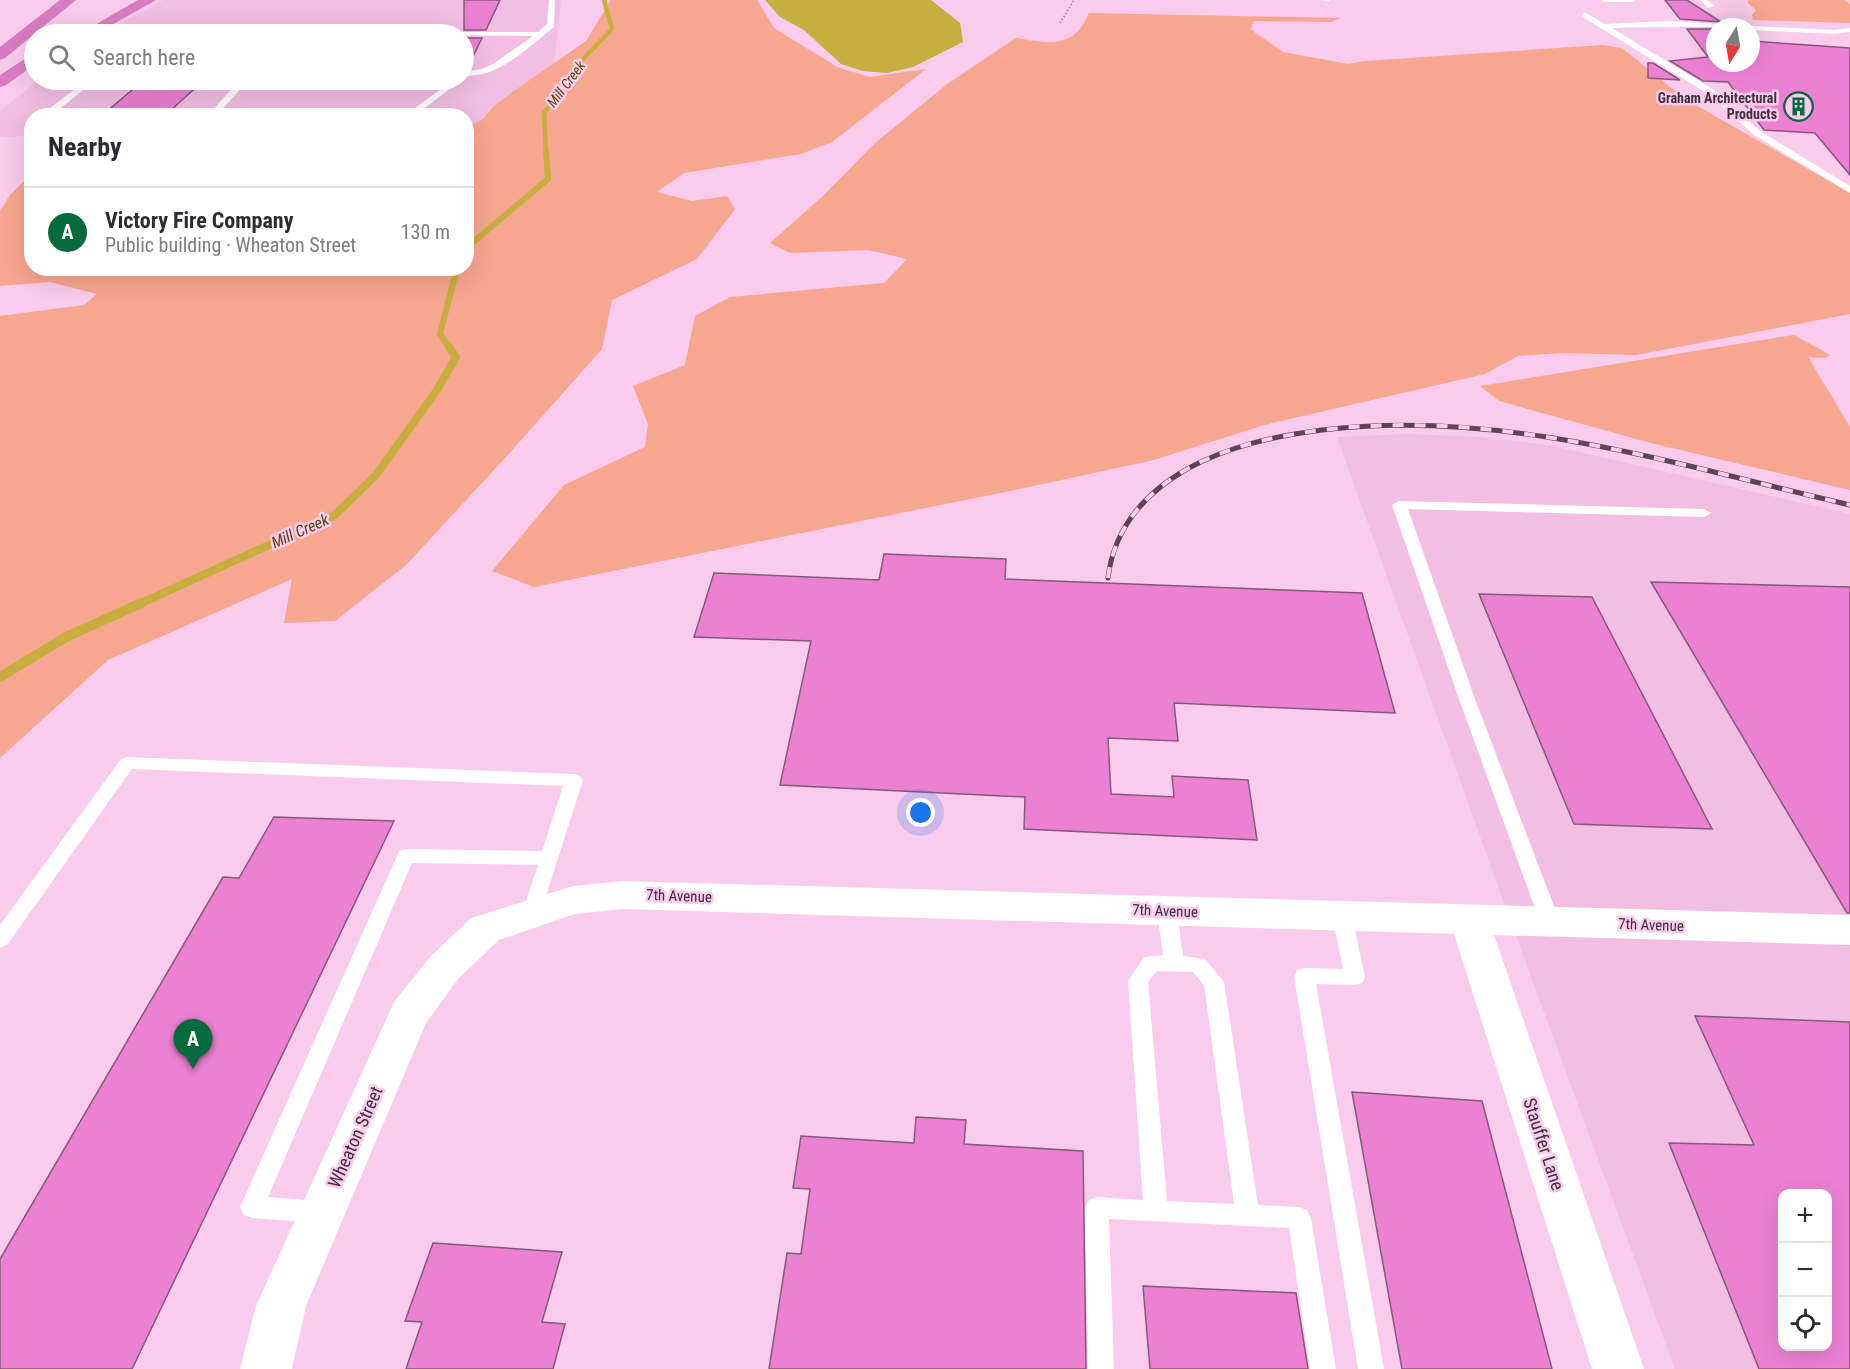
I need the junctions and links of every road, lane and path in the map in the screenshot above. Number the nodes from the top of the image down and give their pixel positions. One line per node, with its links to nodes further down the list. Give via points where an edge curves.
1 (69, 0): 13 (highway)
2 (123, 0): 15 (highway)
3 (149, 0): 16 (highway)
4 (552, 0): 22 (lane, via 551,25)
5 (1074, 0): 12 (path)
6 (1604, 0): 7 (lane)
7 (1633, 0)
8 (1702, 0): 10 (lane)
9 (86, 5): 14 (highway)
10 (1711, 6)
11 (1584, 14): 18 (lane)
12 (1060, 22)
13 (39, 24)
14 (54, 24)
15 (85, 24)
16 (105, 24)
17 (1706, 25): 18 (lane)
18 (1605, 26): 36 (lane, via 1711,92 1757,133)
19 (1760, 28): 20 (lane)
20 (1850, 30)
21 (474, 34): 22 (lane)
22 (539, 34): 28 (lane, via 513,56 484,72)
23 (24, 37): 25 (highway)
24 (24, 42): 25 (highway)
25 (0, 56)
26 (24, 65): 29 (highway)
27 (24, 69): 29 (highway)
28 (474, 73)
29 (5, 78)
30 (78, 90): 33 (lane)
31 (236, 90): 34 (lane)
32 (444, 90): 35 (lane)
33 (55, 108)
34 (219, 108)
35 (419, 108)
36 (1850, 190)
37 (1704, 513): 43 (lane, via 1399,505)
38 (550, 858): 40 (lane); 46 (lane, via 574,780 127,763); 49 (lane, via 406,856 252,1207)
39 (1167, 911): 40 (street, 7th Avenue, via 623,895 573,900); 41 (street, 7th Avenue); 47 (lane)
40 (532, 913): 44 (street, 7th Avenue)
41 (1342, 915): 42 (street, 7th Avenue); 54 (lane, via 1355,977 1304,976)
42 (1469, 920): 43 (street, 7th Avenue); 55 (street, Stauffer Lane)
43 (1550, 922): 45 (street, 7th Avenue)
44 (485, 929): 49 (street, Wheaton Street, via 445,967 409,1014)
45 (1850, 930)
46 (0, 940)
47 (1174, 963): 48 (lane, via 1151,963 1138,981); 50 (lane, via 1197,965 1214,982)
48 (1156, 1211): 50 (lane); 52 (lane, via 1097,1208)
49 (322, 1212): 51 (street, Wheaton Street, via 281,1306)
50 (1248, 1215): 53 (lane, via 1299,1218)
51 (266, 1369)
52 (1101, 1369)
53 (1323, 1369)
54 (1371, 1369)
55 (1618, 1369)

